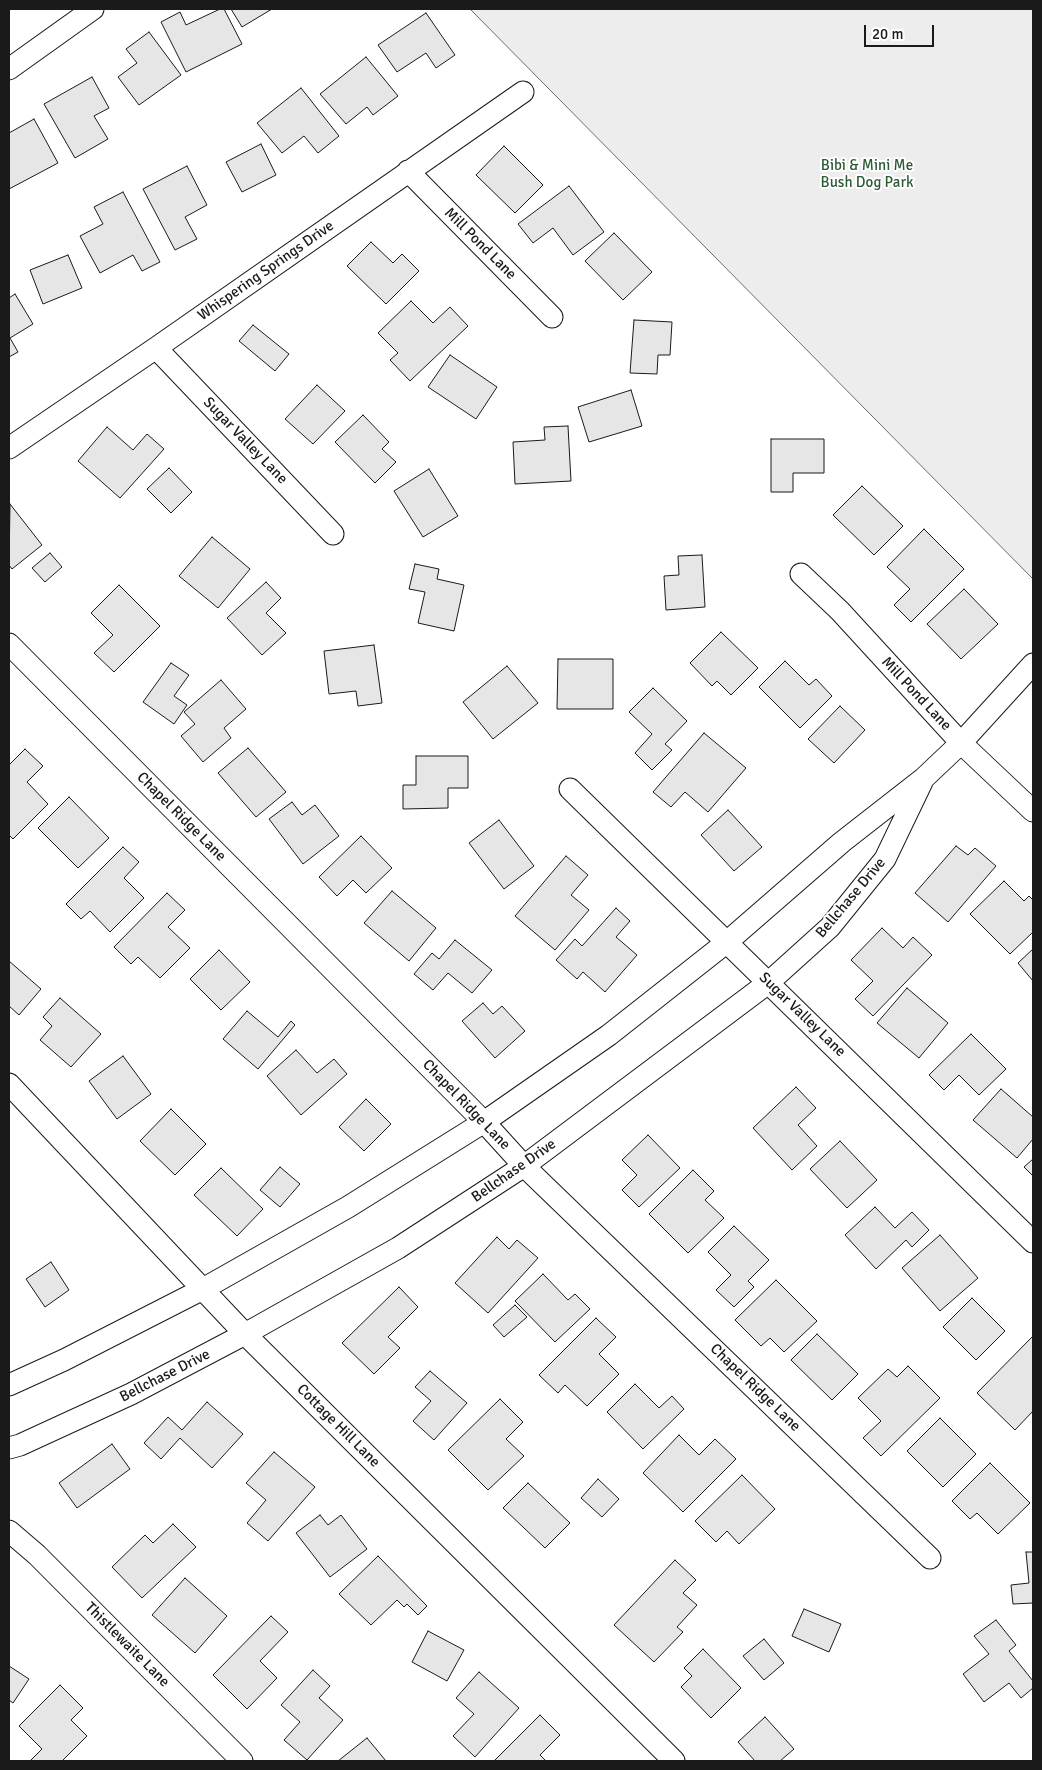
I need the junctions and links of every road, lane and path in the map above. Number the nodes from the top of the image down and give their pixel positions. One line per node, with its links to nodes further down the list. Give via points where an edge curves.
1 (93, 9): 2 (street)
2 (9, 69)
3 (522, 92): 4 (street, Whispering Springs Drive)
4 (408, 172): 5 (street, Mill Pond Lane); 6 (street, Whispering Springs Drive)
5 (552, 317)
6 (156, 348): 7 (street, Whispering Springs Drive); 8 (street, Sugar Valley Lane)
7 (9, 448)
8 (334, 534)
9 (800, 574): 12 (street, Mill Pond Lane, via 840,611)
10 (9, 644): 19 (street, Chapel Ridge Lane)
11 (1033, 664): 12 (street, Bellchase Drive)
12 (961, 743): 13 (street, Bellchase Drive); 15 (street, Mill Pond Lane)
13 (924, 778): 16 (street, Bellchase Drive, via 842,842); 17 (street, Bellchase Drive, via 885,859 830,927)
14 (570, 789): 16 (street, Sugar Valley Lane)
15 (1033, 811)
16 (727, 942): 17 (street, Sugar Valley Lane); 19 (street, Bellchase Drive, via 609,1035)
17 (768, 983): 20 (street, Bellchase Drive); 21 (street, Sugar Valley Lane)
18 (9, 1084): 22 (street, Cottage Hill Lane)
19 (484, 1122): 20 (street, Chapel Ridge Lane); 22 (street, Bellchase Drive, via 348,1207)
20 (524, 1166): 23 (street, Bellchase Drive, via 398,1248); 27 (street, Chapel Ridge Lane)
21 (1033, 1242)
22 (203, 1289): 23 (street, Cottage Hill Lane); 24 (street, Bellchase Drive)
23 (246, 1334): 25 (street, Bellchase Drive, via 131,1394); 29 (street, Cottage Hill Lane)
24 (9, 1385)
25 (9, 1448)
26 (9, 1531): 28 (street, Thistlewaite Lane, via 37,1555)
27 (930, 1558)
28 (242, 1761)
29 (674, 1761)

